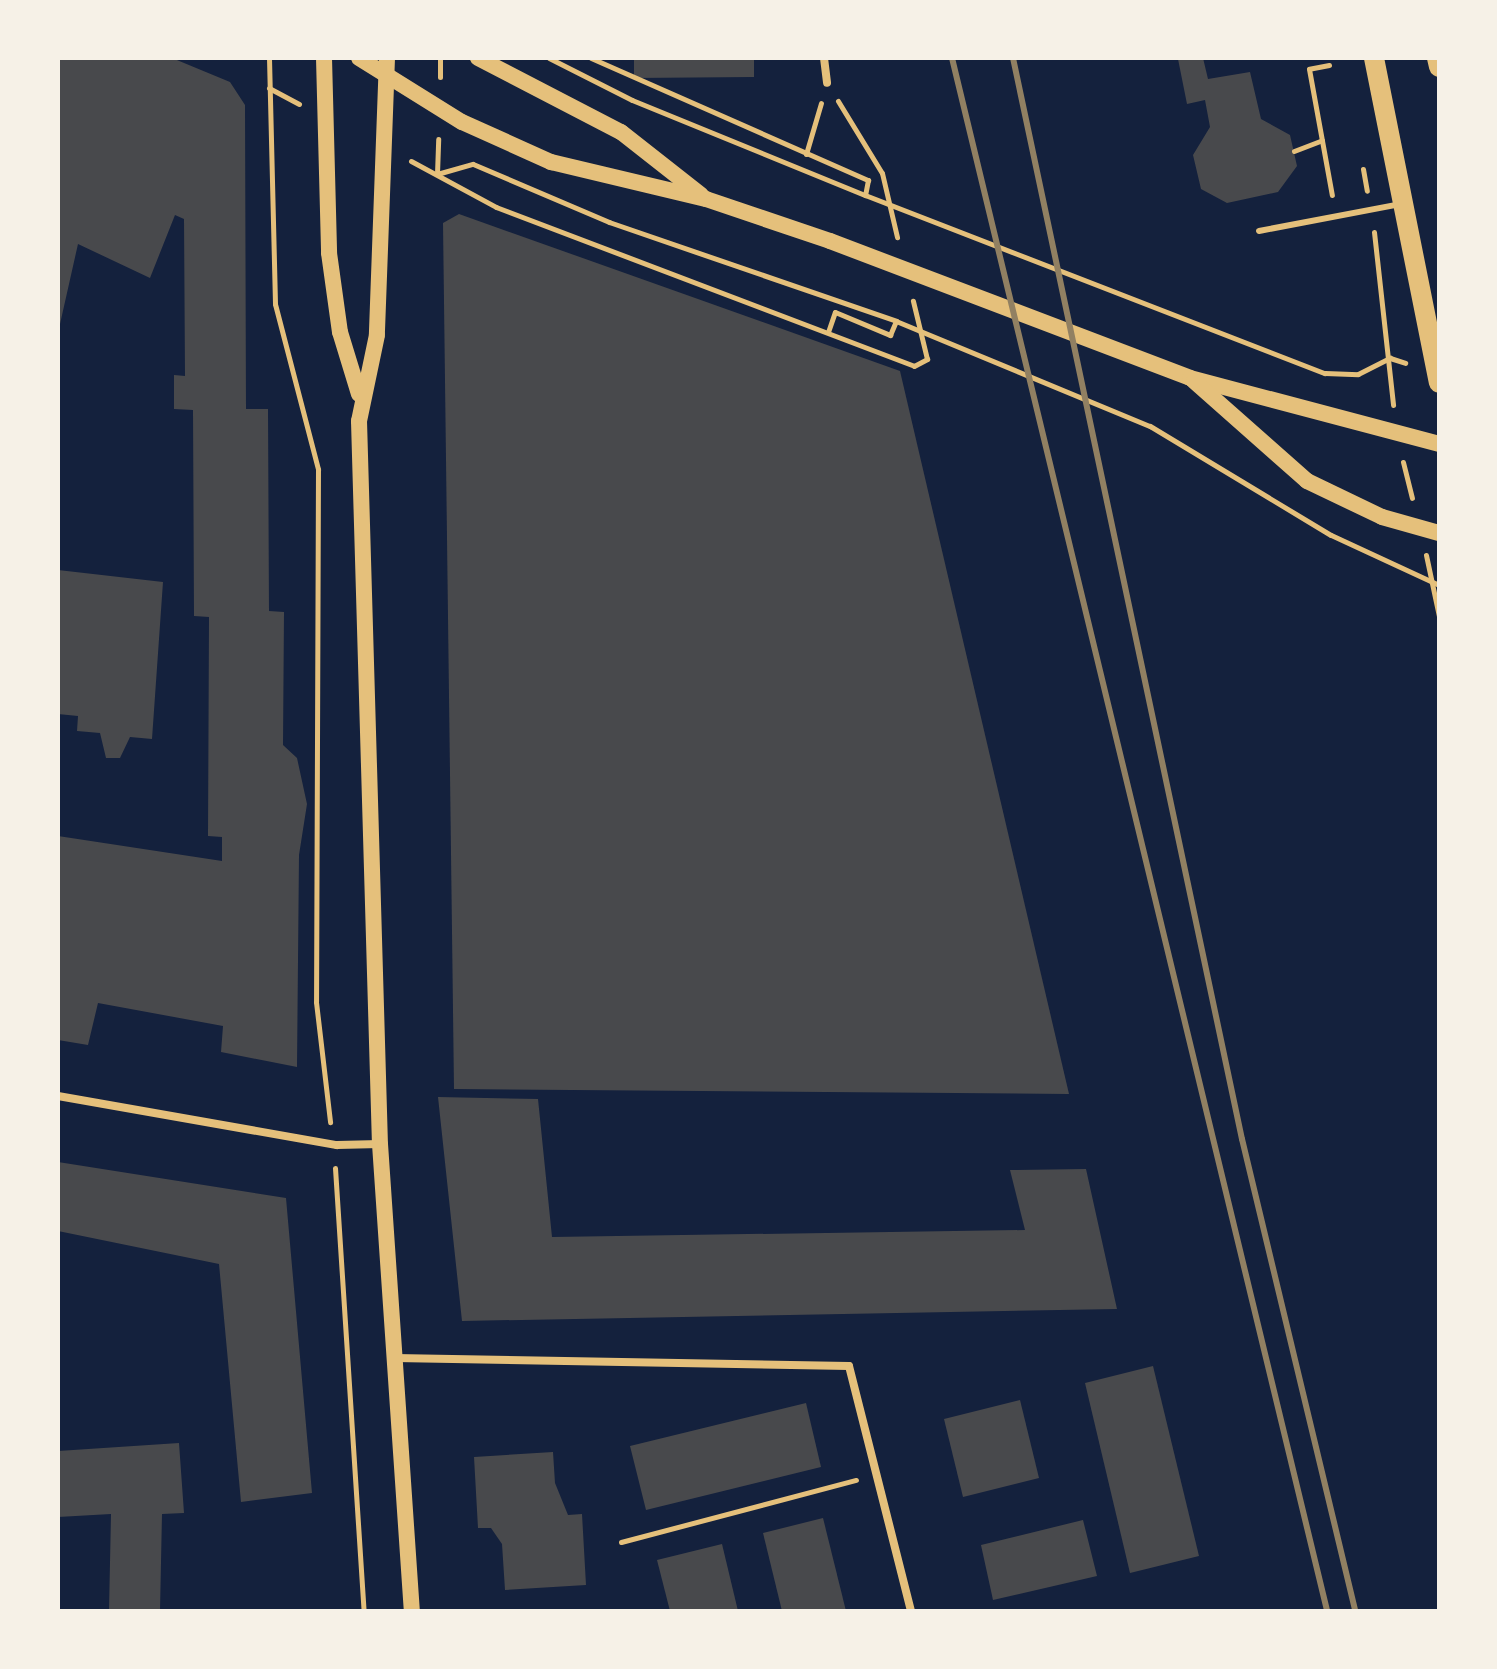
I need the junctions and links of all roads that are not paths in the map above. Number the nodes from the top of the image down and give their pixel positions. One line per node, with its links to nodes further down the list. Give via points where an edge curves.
1 (324, 58): 16 (main road, via 329,253 340,332)
2 (359, 58): 9 (main road)
3 (387, 58): 9 (main road)
4 (478, 58): 11 (main road, via 621,132)
5 (824, 58): 10 (street)
6 (1374, 58): 12 (main road)
7 (1437, 58): 8 (main road)
8 (1439, 67)
9 (388, 76): 11 (main road, via 462,122 551,162); 16 (main road, via 377,335)
10 (827, 83)
11 (706, 199): 14 (main road)
12 (1404, 204): 13 (lane); 15 (main road)
13 (1259, 231)
14 (1190, 378): 17 (main road); 18 (main road, via 1307,481)
15 (1439, 383)
16 (360, 396): 20 (main road)
17 (1439, 444)
18 (1439, 533)
19 (58, 1096): 20 (street, via 333,1144)
20 (380, 1144): 21 (main road)
21 (395, 1358): 22 (main road); 23 (street, via 849,1366)
22 (412, 1611)
23 (911, 1611)

